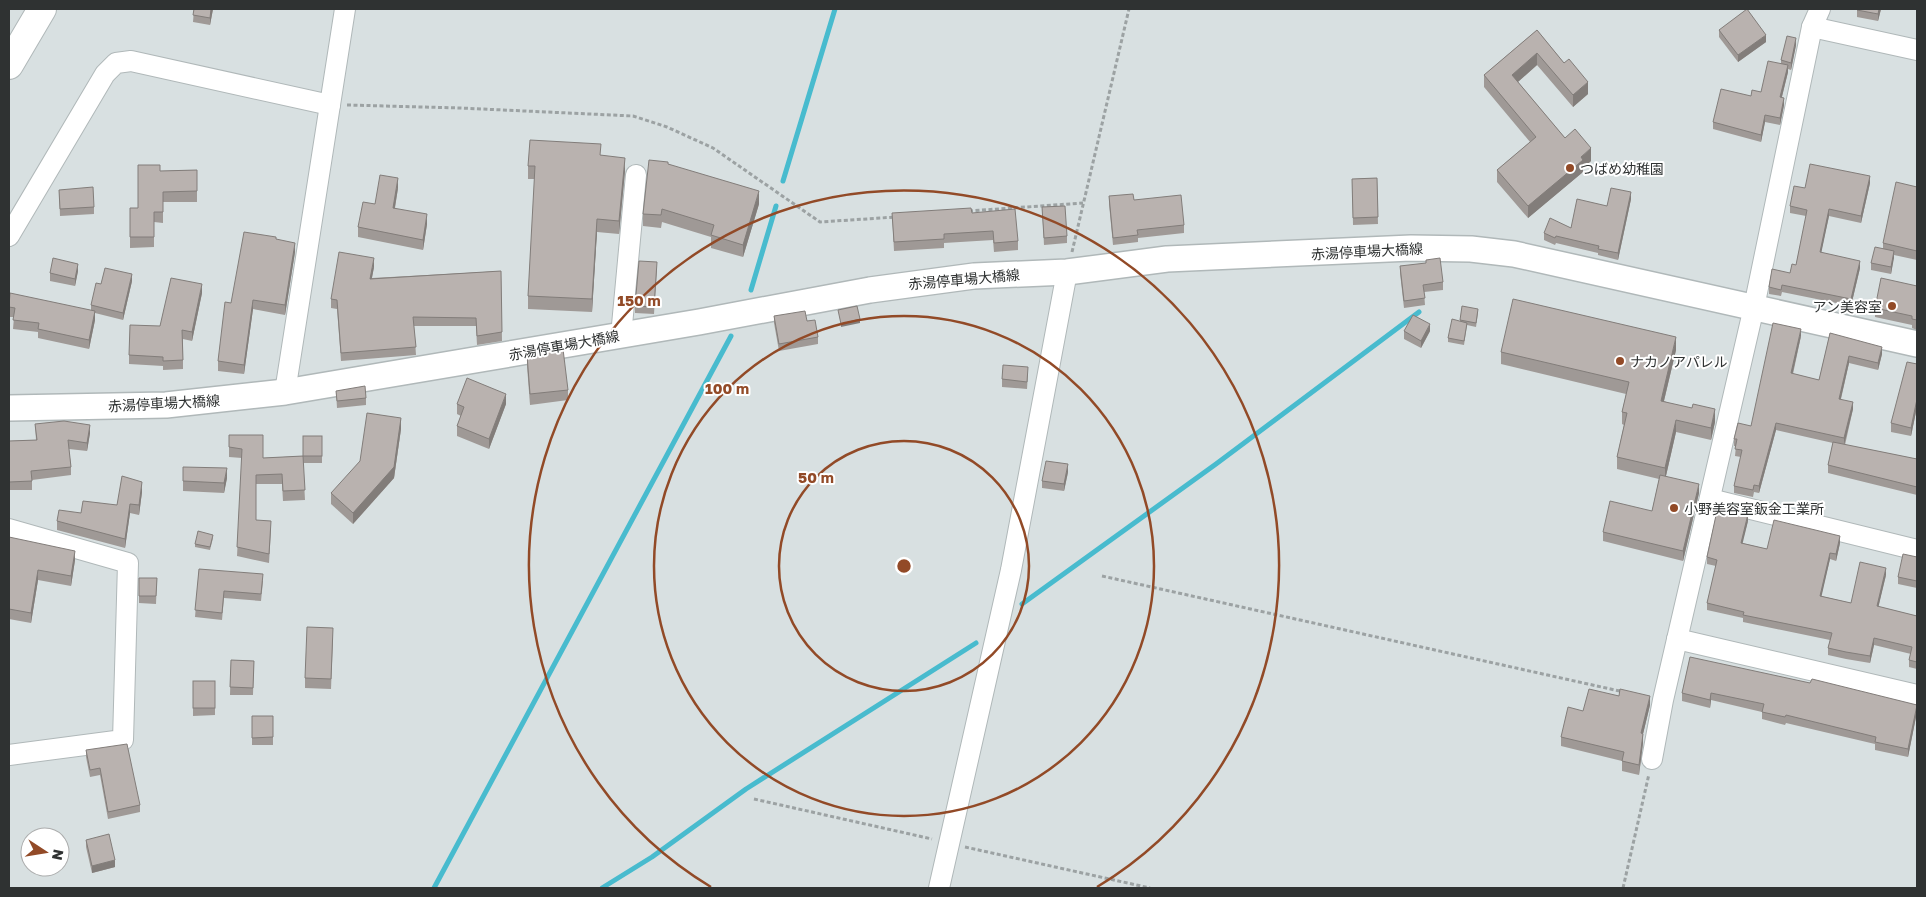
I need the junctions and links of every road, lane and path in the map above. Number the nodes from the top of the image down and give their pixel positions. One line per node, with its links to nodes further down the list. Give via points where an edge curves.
1 (42, 9): 6 (highway)
2 (346, 9): 7 (lane)
3 (1129, 9): 9 (path)
4 (1818, 14): 5 (lane); 14 (lane)
5 (1917, 50)
6 (9, 65)
7 (330, 105): 11 (path, via 633,116 714,148 820,222); 12 (lane, via 132,62 116,63 105,74); 17 (lane)
8 (636, 175): 15 (lane)
9 (1084, 203): 10 (path); 13 (path)
10 (966, 212)
11 (898, 216)
12 (9, 236)
13 (1067, 272): 14 (main road, 赤湯停車場大橋線, via 1167,259 1471,248 1514,254); 15 (main road, 赤湯停車場大橋線, via 927,281); 29 (lane, via 1011,570)
14 (1754, 307): 16 (main road, 赤湯停車場大橋線); 19 (lane)
15 (621, 336): 17 (main road, 赤湯停車場大橋線)
16 (1917, 344)
17 (285, 392): 18 (main road, 赤湯停車場大橋線, via 166,405)
18 (9, 408)
19 (1710, 499): 21 (lane); 23 (lane)
20 (9, 528): 26 (lane, via 128,563 123,740)
21 (1917, 550)
22 (1102, 576): 25 (path)
23 (1677, 639): 24 (lane); 25 (lane)
24 (1917, 695)
25 (1662, 700): 27 (lane)
26 (9, 755)
27 (1652, 759): 32 (path)
28 (754, 799): 29 (path)
29 (948, 843): 30 (lane); 31 (path)
30 (939, 888)
31 (1150, 888)
32 (1623, 888)

